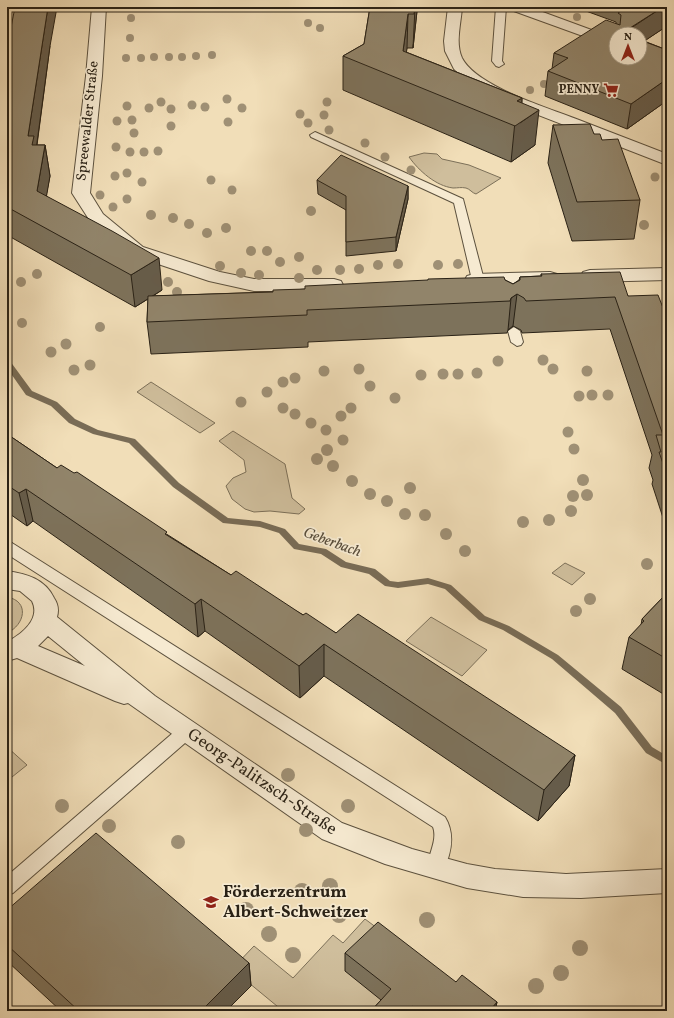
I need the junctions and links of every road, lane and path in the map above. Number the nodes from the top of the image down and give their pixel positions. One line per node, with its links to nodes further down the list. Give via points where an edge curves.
1 (99, 7): 12 (street, Spreewalder Straße, via 94,76 80,193 96,217 137,251 216,277 254,285)
2 (455, 7): 8 (street, via 452,50 460,67 481,84 503,96)
3 (502, 7): 6 (lane, via 497,61)
4 (516, 7): 5 (street)
5 (608, 41)
6 (499, 64)
7 (315, 135): 10 (lane, via 459,201)
8 (667, 160)
9 (667, 274): 10 (street, via 569,277 503,286)
10 (478, 280): 11 (street)
11 (454, 281)
12 (352, 285)
13 (7, 547): 19 (lane, via 439,822 444,835)
14 (7, 580): 15 (street, via 30,585 40,594 46,604)
15 (45, 620): 16 (street, Georg-Palitzsch-Straße, via 41,630 30,641); 17 (street, Georg-Palitzsch-Straße)
16 (12, 650): 17 (street, Georg-Palitzsch-Straße)
17 (146, 703): 18 (street, Georg-Palitzsch-Straße)
18 (187, 731): 19 (street, Georg-Palitzsch-Straße, via 332,831 382,851); 21 (lane)
19 (436, 868): 20 (street, Georg-Palitzsch-Straße, via 474,878 552,886)
20 (667, 881)
21 (7, 887)

